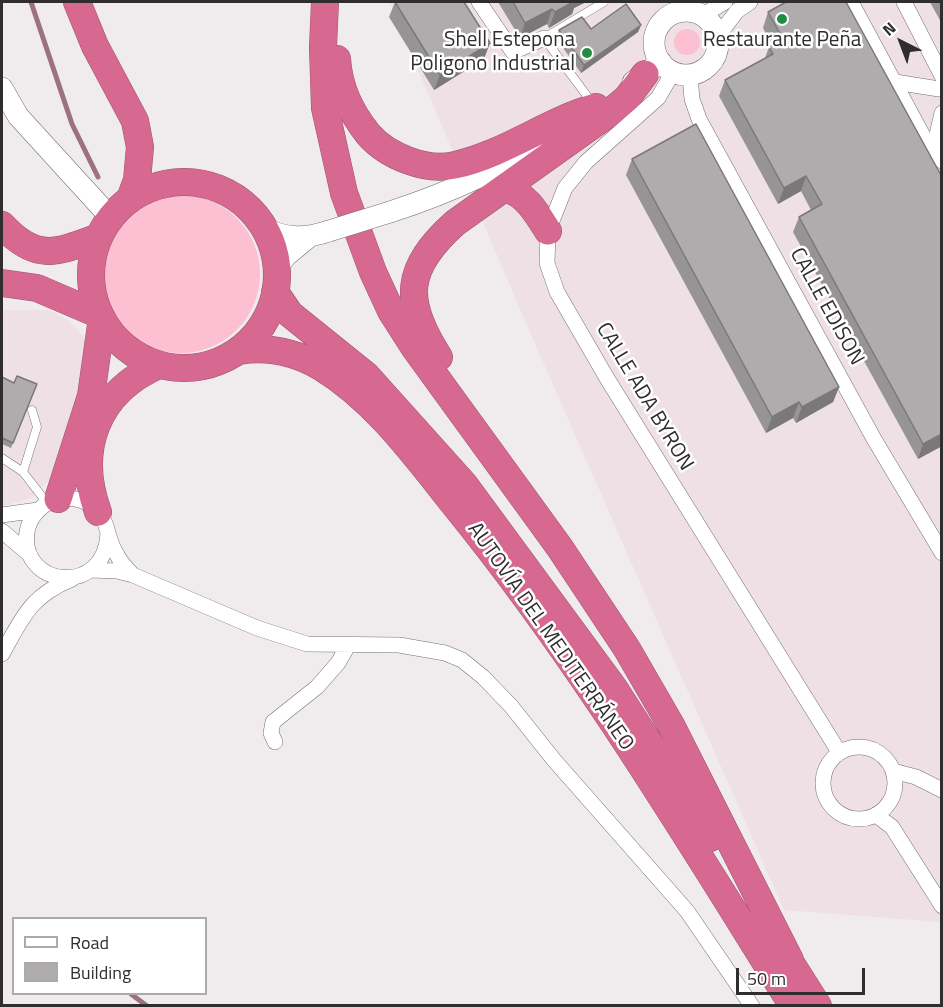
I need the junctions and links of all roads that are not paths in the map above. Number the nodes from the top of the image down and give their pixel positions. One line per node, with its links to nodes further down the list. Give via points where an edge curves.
1 (77, 2): 20 (highway, via 95,46 135,121 140,147 137,180)
2 (327, 2): 16 (highway, via 337,39 338,70 353,114 376,144 402,158 430,166 454,165 510,144 567,115); 38 (highway, via 323,47 326,108 344,193 374,272 391,311 414,347)
3 (479, 2): 11 (street, via 513,52)
4 (604, 2): 11 (lane)
5 (725, 2): 9 (street)
6 (750, 2): 10 (street, via 737,11)
7 (851, 2): 13 (street)
8 (904, 2): 14 (street)
9 (685, 7): 10 (street, via 714,28); 12 (street, via 665,19 655,35 656,54)
10 (717, 36): 12 (street, via 715,57 709,65)
11 (544, 38): 16 (lane)
12 (667, 71): 16 (street); 19 (highway); 24 (street, CALLE ADA BYRON, via 658,98 586,162 565,188); 39 (street, CALLE EDISON, via 692,99 699,119 874,439)
13 (895, 82): 14 (street); 18 (street)
14 (940, 82)
15 (2, 88): 22 (street, via 18,116)
16 (596, 107): 25 (street, bridge, via 515,160 444,194)
17 (942, 113): 18 (street)
18 (937, 156)
19 (505, 188): 24 (highway, via 527,200); 38 (highway, via 436,240 422,258 413,293 429,339 516,467)
20 (130, 199): 22 (highway); 23 (highway, via 164,184 193,182 222,190 247,206)
21 (2, 225): 22 (highway, via 17,241 39,251 64,250)
22 (105, 227): 28 (highway, via 93,256 91,276)
23 (265, 229): 25 (street, via 286,236); 26 (highway, via 275,254)
24 (549, 231): 48 (street, CALLE ADA BYRON, via 547,263 557,292)
25 (319, 234): 26 (street, via 286,256)
26 (276, 280): 29 (highway, via 267,315); 53 (highway, AUTOVÍA DEL MEDITERRÁNEO, via 290,314 367,376 401,411 523,561 614,688)
27 (2, 283): 28 (highway, via 37,288)
28 (101, 317): 30 (highway, via 116,338 134,353); 34 (highway, via 91,396)
29 (238, 351): 30 (highway, via 193,367); 55 (highway, AUTOVÍA DEL MEDITERRÁNEO, via 274,350 312,363 355,392 405,443 584,680)
30 (159, 365): 36 (highway, via 120,389 107,403 97,426 88,467 90,490)
31 (32, 410): 33 (lane, via 37,427)
32 (2, 458): 33 (lane)
33 (23, 472): 34 (lane)
34 (48, 504): 35 (street); 36 (street, via 80,500); 40 (street, via 27,532)
35 (2, 514)
36 (103, 523): 41 (street, via 103,557); 42 (street, via 116,555)
37 (2, 531): 40 (street)
38 (560, 548): 53 (highway, AUTOVÍA DEL MEDITERRÁNEO, via 627,649 672,727)
39 (942, 553)
40 (34, 560): 43 (street, via 49,574); 44 (street)
41 (91, 570): 42 (street); 43 (street)
42 (133, 575): 45 (street, via 257,628 307,644)
43 (75, 578): 44 (street, via 50,588)
44 (34, 600): 46 (street)
45 (349, 644): 47 (street, via 317,687 273,722 271,733); 54 (street, via 399,645 445,653 462,660 483,677 687,911)
46 (2, 654)
47 (275, 742)
48 (839, 752): 49 (street, via 871,748 888,761); 51 (street, via 824,772 825,796 841,815 852,819)
49 (893, 771): 50 (street); 51 (street, via 893,796)
50 (942, 790)
51 (876, 815): 52 (street, via 892,827)
52 (942, 906)
53 (790, 960): 56 (highway, AUTOVÍA DEL MEDITERRÁNEO)
54 (752, 1005)
55 (793, 1005)
56 (818, 1005)

